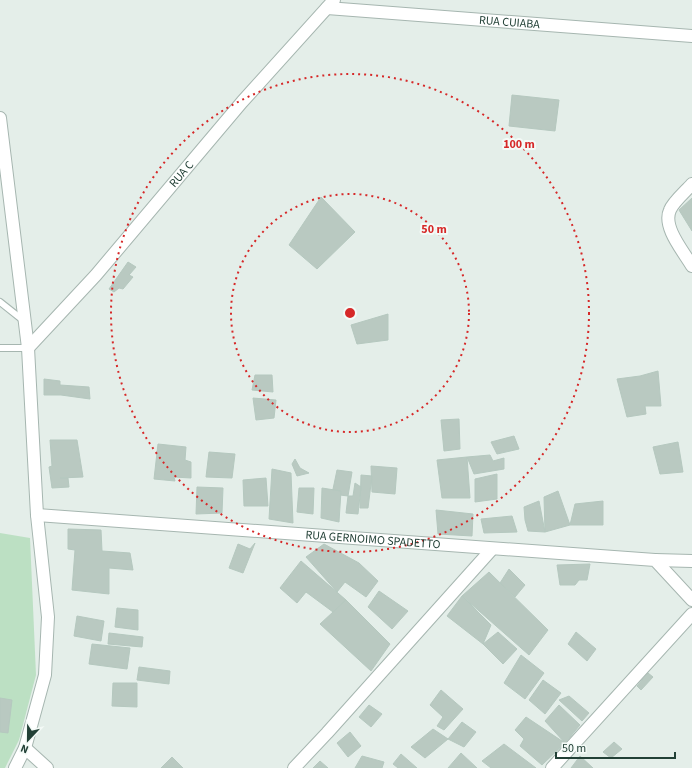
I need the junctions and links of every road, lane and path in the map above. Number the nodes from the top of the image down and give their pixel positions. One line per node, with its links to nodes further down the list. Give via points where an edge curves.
1 (330, 4): 2 (street, RUA CUIABA); 9 (street, RUA C, via 237,108 96,275)
2 (692, 36)
3 (0, 118): 7 (street)
4 (692, 184): 5 (street, via 670,209 667,218 669,228)
5 (692, 266)
6 (0, 302): 7 (lane)
7 (25, 322): 9 (street)
8 (0, 348): 9 (lane)
9 (28, 348): 10 (street)
10 (37, 515): 11 (street, RUA GERNOIMO SPADETTO); 16 (street, via 48,617 45,675)
11 (492, 549): 12 (street, RUA GERNOIMO SPADETTO); 19 (street)
12 (655, 560): 13 (street, RUA GERNOIMO SPADETTO); 14 (street)
13 (692, 561)
14 (692, 600)
15 (692, 614): 20 (street)
16 (25, 748): 17 (street); 18 (street)
17 (15, 768)
18 (47, 768)
19 (294, 768)
20 (552, 768)

